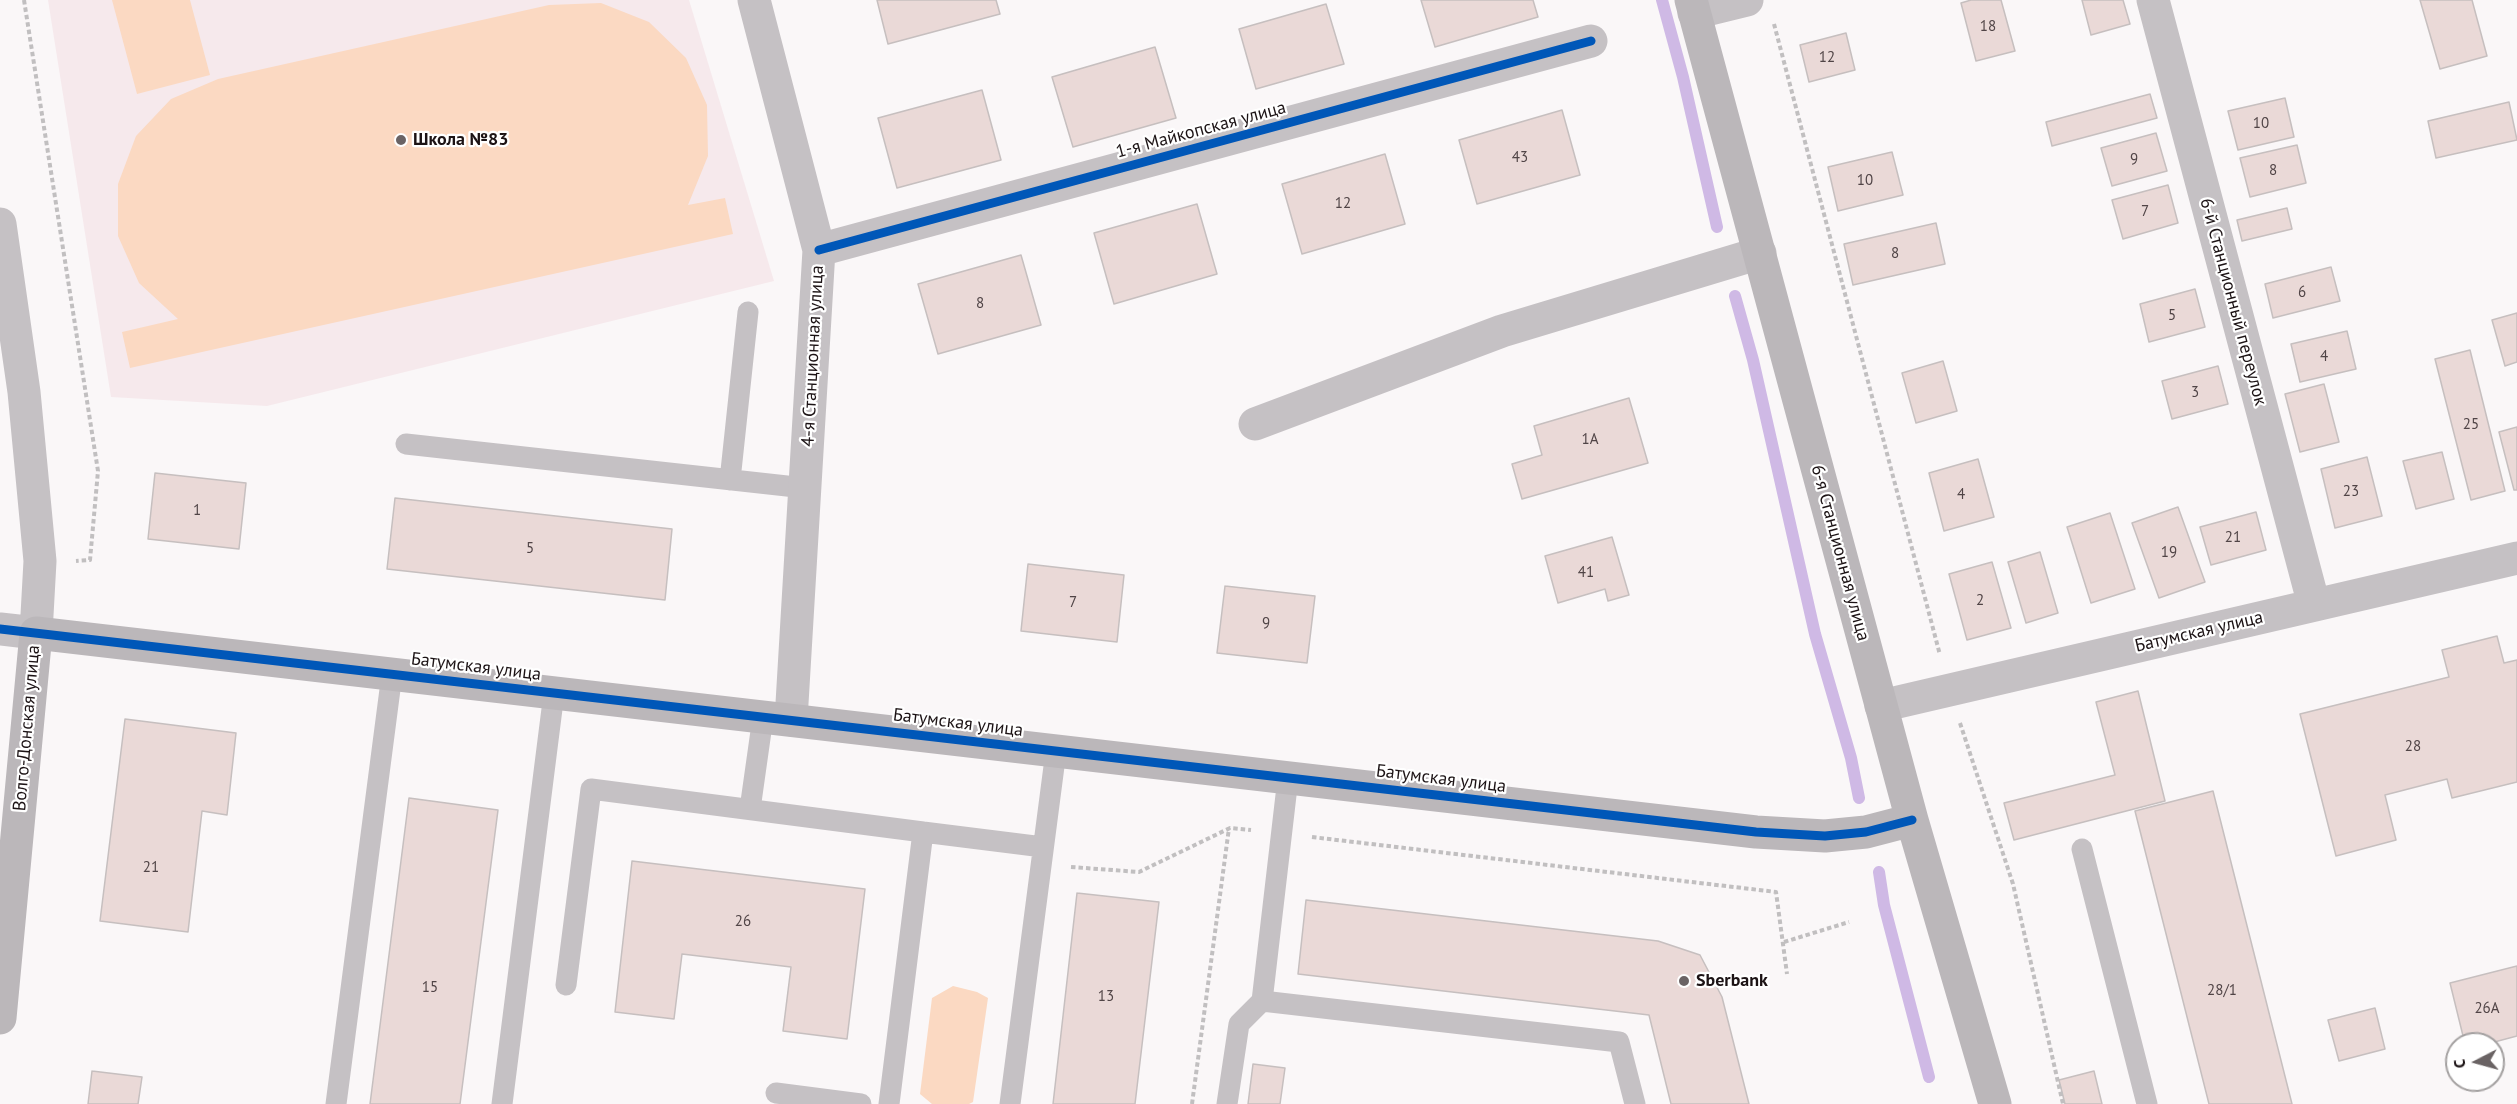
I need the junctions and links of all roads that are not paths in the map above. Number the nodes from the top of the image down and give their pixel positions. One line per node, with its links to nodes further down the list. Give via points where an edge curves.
1 (754, 0): 7 (street, 4-я Станционная улица)
2 (1748, 0): 4 (street)
3 (2152, 0): 15 (street, 6-й Станционный переулок)
4 (1693, 7): 8 (street, 6-я Станционная улица)
5 (1591, 41): 7 (street, 1-я Майкопская улица)
6 (0, 224): 17 (street, Волго-Донская улица, via 24,392 40,561)
7 (819, 250): 13 (street, 4-я Станционная улица)
8 (1760, 253): 10 (street, via 1502,331); 20 (street, 6-я Станционная улица)
9 (748, 312): 12 (lane)
10 (1255, 424)
11 (406, 444): 12 (lane)
12 (730, 480): 13 (lane)
13 (805, 488): 21 (street, 4-я Станционная улица)
14 (2517, 558): 15 (street, Батумская улица)
15 (2314, 605): 20 (street, Батумская улица)
16 (0, 629): 17 (street, Батумская улица)
17 (36, 633): 18 (street, Батумская улица); 31 (street, Волго-Донская улица)
18 (392, 674): 19 (street, Батумская улица); 33 (lane)
19 (554, 693): 21 (street, Батумская улица); 34 (lane)
20 (1881, 706): 25 (street, 6-я Станционная улица)
21 (777, 719): 22 (street, Батумская улица); 24 (lane)
22 (1056, 751): 23 (street, Батумская улица); 28 (lane)
23 (1288, 778): 25 (street, Батумская улица, via 1756,832 1835,835); 30 (lane)
24 (750, 809): 26 (lane); 29 (lane, via 591,789)
25 (1912, 820): 40 (street, 6-я Станционная улица)
26 (923, 831): 28 (lane); 36 (lane)
27 (2082, 849): 41 (lane)
28 (1042, 856): 37 (lane)
29 (566, 985)
30 (1262, 1000): 38 (lane, via 1239,1024); 39 (lane, via 1619,1042)
31 (0, 1017)
32 (776, 1093): 35 (lane)
33 (336, 1104)
34 (502, 1104)
35 (861, 1104)
36 (889, 1104)
37 (1010, 1104)
38 (1227, 1104)
39 (1635, 1104)
40 (1995, 1104)
41 (2146, 1104)

